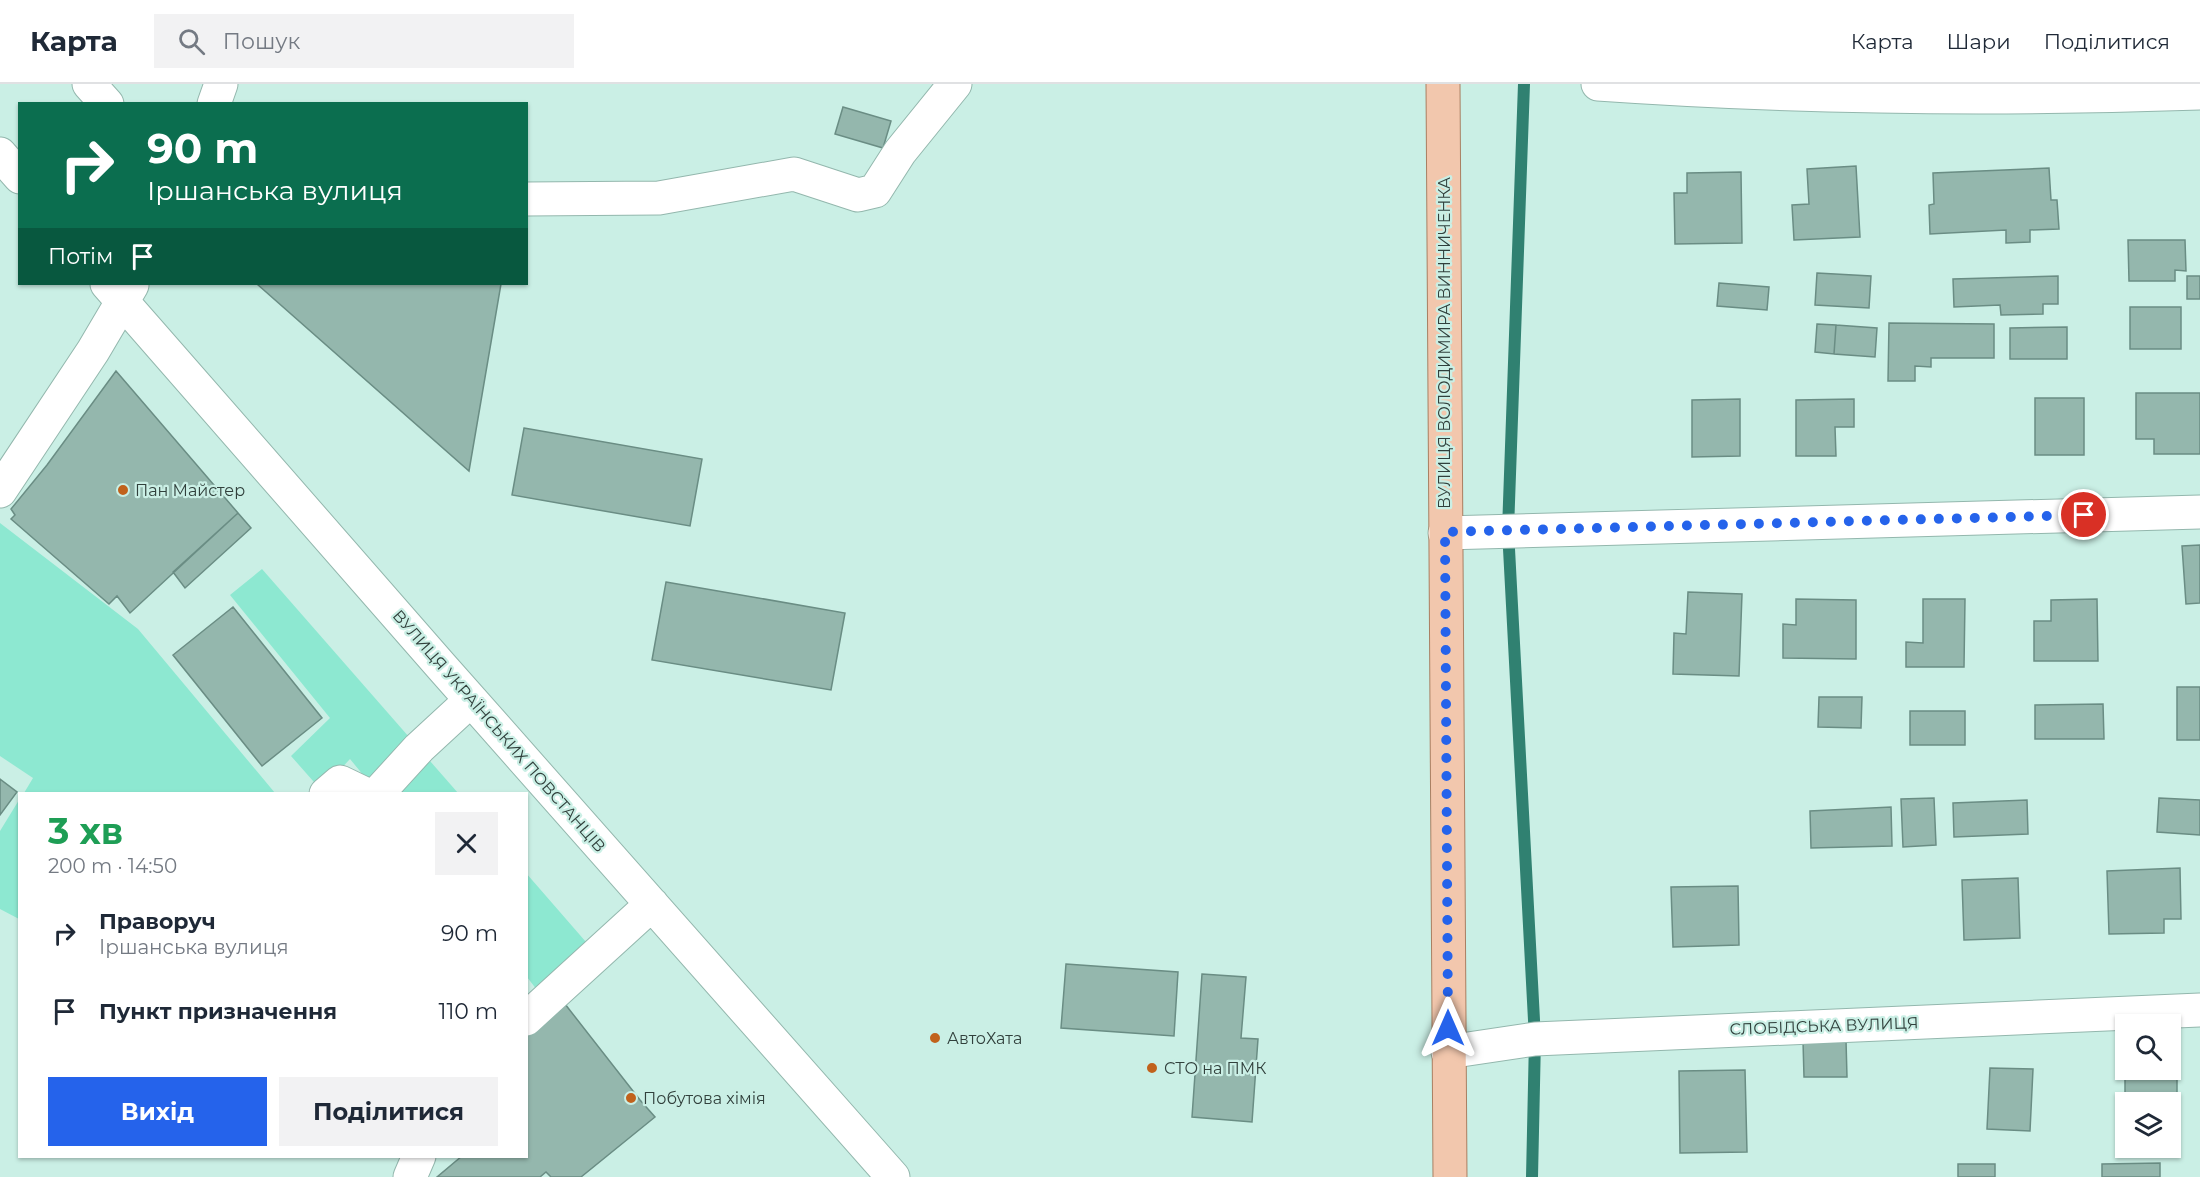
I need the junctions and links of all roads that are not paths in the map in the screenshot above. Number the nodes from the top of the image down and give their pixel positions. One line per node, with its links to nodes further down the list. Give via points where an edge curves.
1 (89, 84): 7 (street)
2 (221, 84): 8 (street)
3 (955, 84): 11 (street, via 874,191 858,195 794,174 658,198)
4 (1443, 84): 15 (main road, ВУЛИЦЯ ВОЛОДИМИРА ВИННИЧЕНКА)
5 (1598, 84): 6 (street, via 1755,93 1977,97)
6 (2200, 93)
7 (105, 102)
8 (215, 102)
9 (0, 154): 10 (street)
10 (18, 175)
11 (528, 199)
12 (121, 290): 13 (street); 16 (street, ВУЛИЦЯ УКРАЇНСЬКИХ ПОВСТАНЦІВ)
13 (0, 491)
14 (2200, 512): 15 (street)
15 (1445, 532): 23 (main road, ВУЛИЦЯ ВОЛОДИМИРА ВИННИЧЕНКА)
16 (471, 700): 19 (street); 20 (street, ВУЛИЦЯ УКРАЇНСЬКИХ ПОВСТАНЦІВ)
17 (328, 792): 18 (street, via 340,782)
18 (361, 792)
19 (379, 792)
20 (652, 904): 22 (street); 26 (street, ВУЛИЦЯ УКРАЇНСЬКИХ ПОВСТАНЦІВ)
21 (2200, 1010): 23 (street, СЛОБІДСЬКА ВУЛИЦЯ, via 1535,1039)
22 (528, 1017)
23 (1448, 1052): 27 (main road, ВУЛИЦЯ ВОЛОДИМИРА ВИННИЧЕНКА)
24 (418, 1158): 25 (street)
25 (410, 1177)
26 (893, 1177)
27 (1450, 1177)

